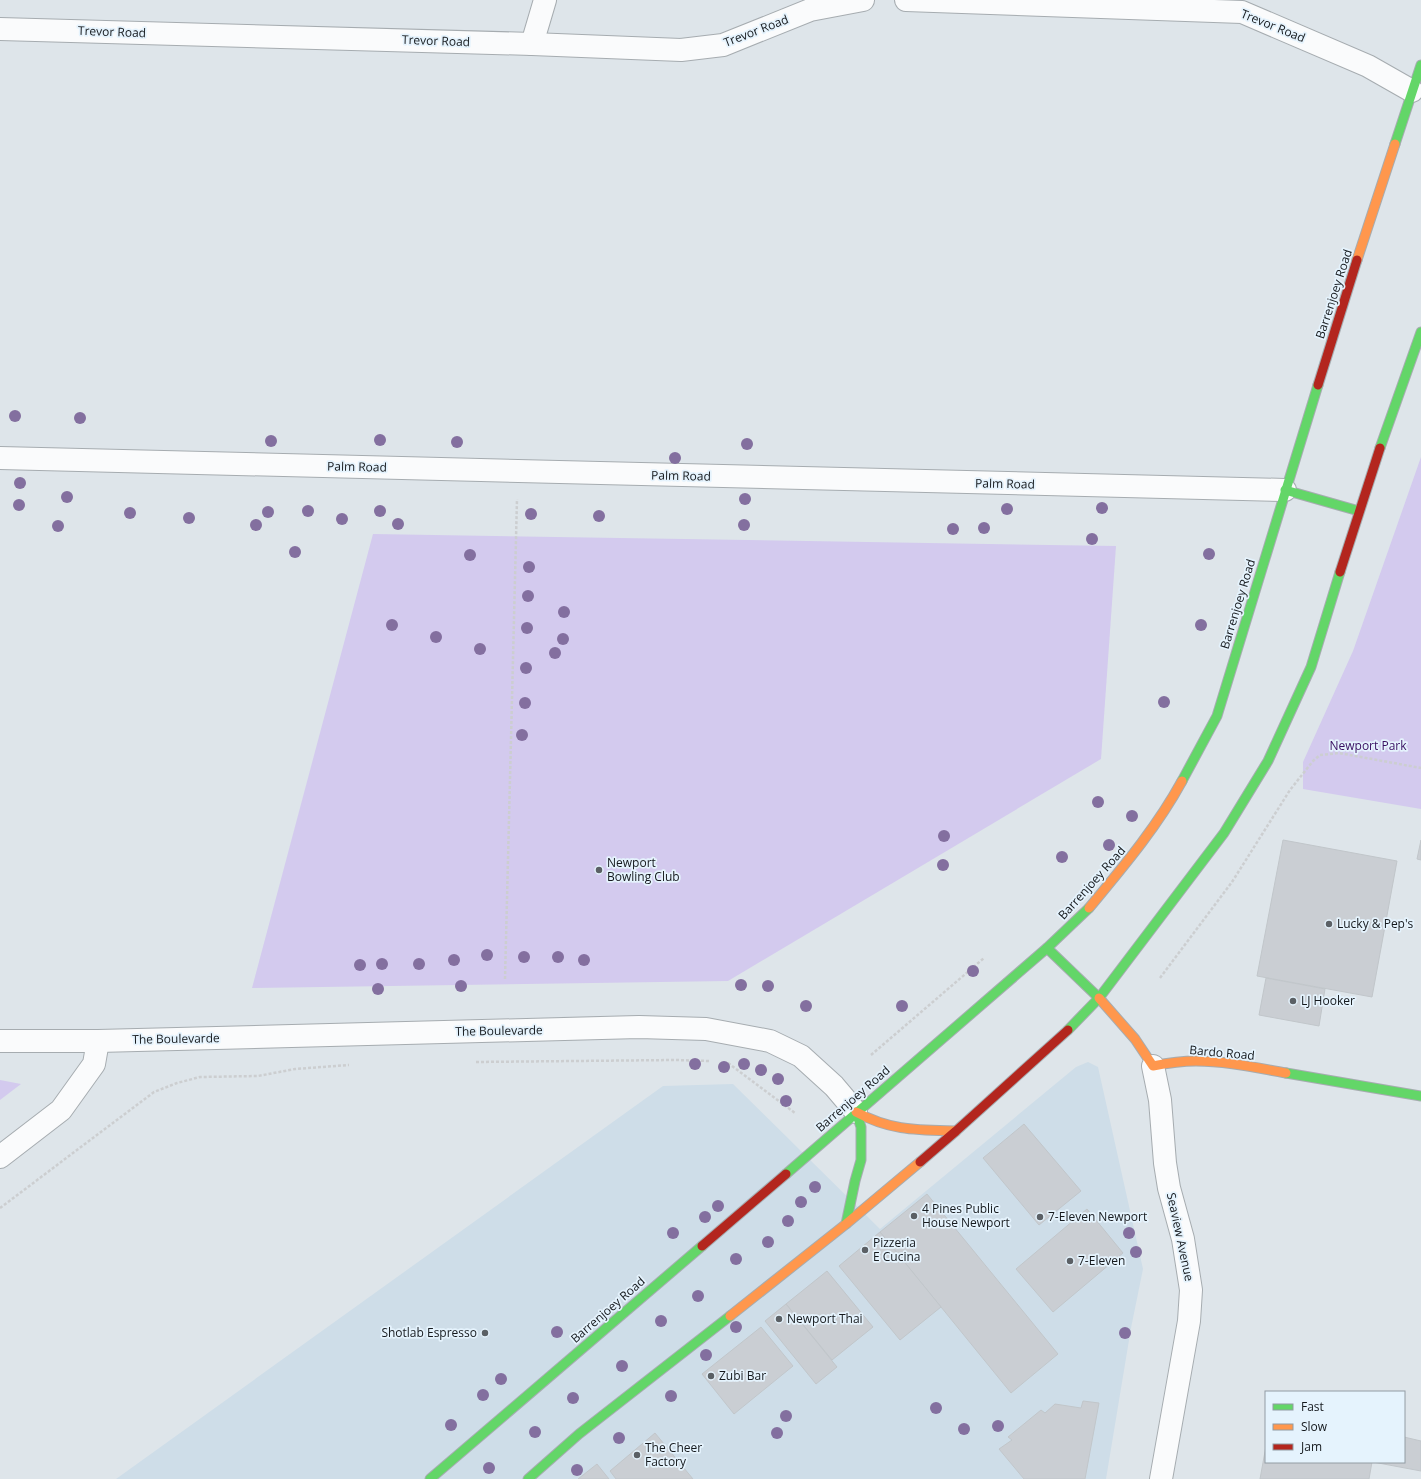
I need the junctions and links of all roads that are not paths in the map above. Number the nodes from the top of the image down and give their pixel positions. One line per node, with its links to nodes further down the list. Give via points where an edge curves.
1 (545, 0): 5 (street)
2 (863, 0): 5 (street, Trevor Road, via 810,10 723,45 681,50)
3 (906, 0): 7 (street, Trevor Road, via 1242,12 1368,66)
4 (0, 29): 5 (street, Trevor Road)
5 (532, 44)
6 (1421, 65): 7 (main road, Barrenjoey Road)
7 (1417, 94): 10 (main road, Barrenjoey Road)
8 (1421, 332): 11 (main road)
9 (0, 458): 10 (street, Palm Road)
10 (1285, 490): 11 (main road, Palm Road); 12 (main road, Barrenjoey Road, via 1217,716 1176,792 1134,854 1089,908)
11 (1359, 511): 13 (main road, via 1311,667 1268,761 1224,833)
12 (1047, 948): 13 (main road); 18 (main road, Barrenjoey Road)
13 (1099, 998): 16 (main road, via 1144,1048); 19 (main road, via 1058,1039)
14 (0, 1041): 15 (street, The Boulevarde)
15 (98, 1041): 18 (street, The Boulevarde, via 639,1027 706,1029 770,1041 801,1056 834,1086); 20 (street, via 94,1064 61,1110)
16 (1153, 1066): 17 (main road, Bardo Road, via 1198,1061 1232,1064); 24 (street, Seaview Avenue, via 1160,1100 1169,1188 1183,1239 1191,1290 1189,1321)
17 (1421, 1096)
18 (856, 1112): 19 (main road, via 893,1127); 21 (main road, The Boulevarde, via 861,1127 861,1160); 22 (main road, Barrenjoey Road)
19 (956, 1131): 21 (main road)
20 (0, 1157)
21 (846, 1224): 23 (main road, via 579,1434)
22 (430, 1479)
23 (528, 1479)
24 (1161, 1479)

